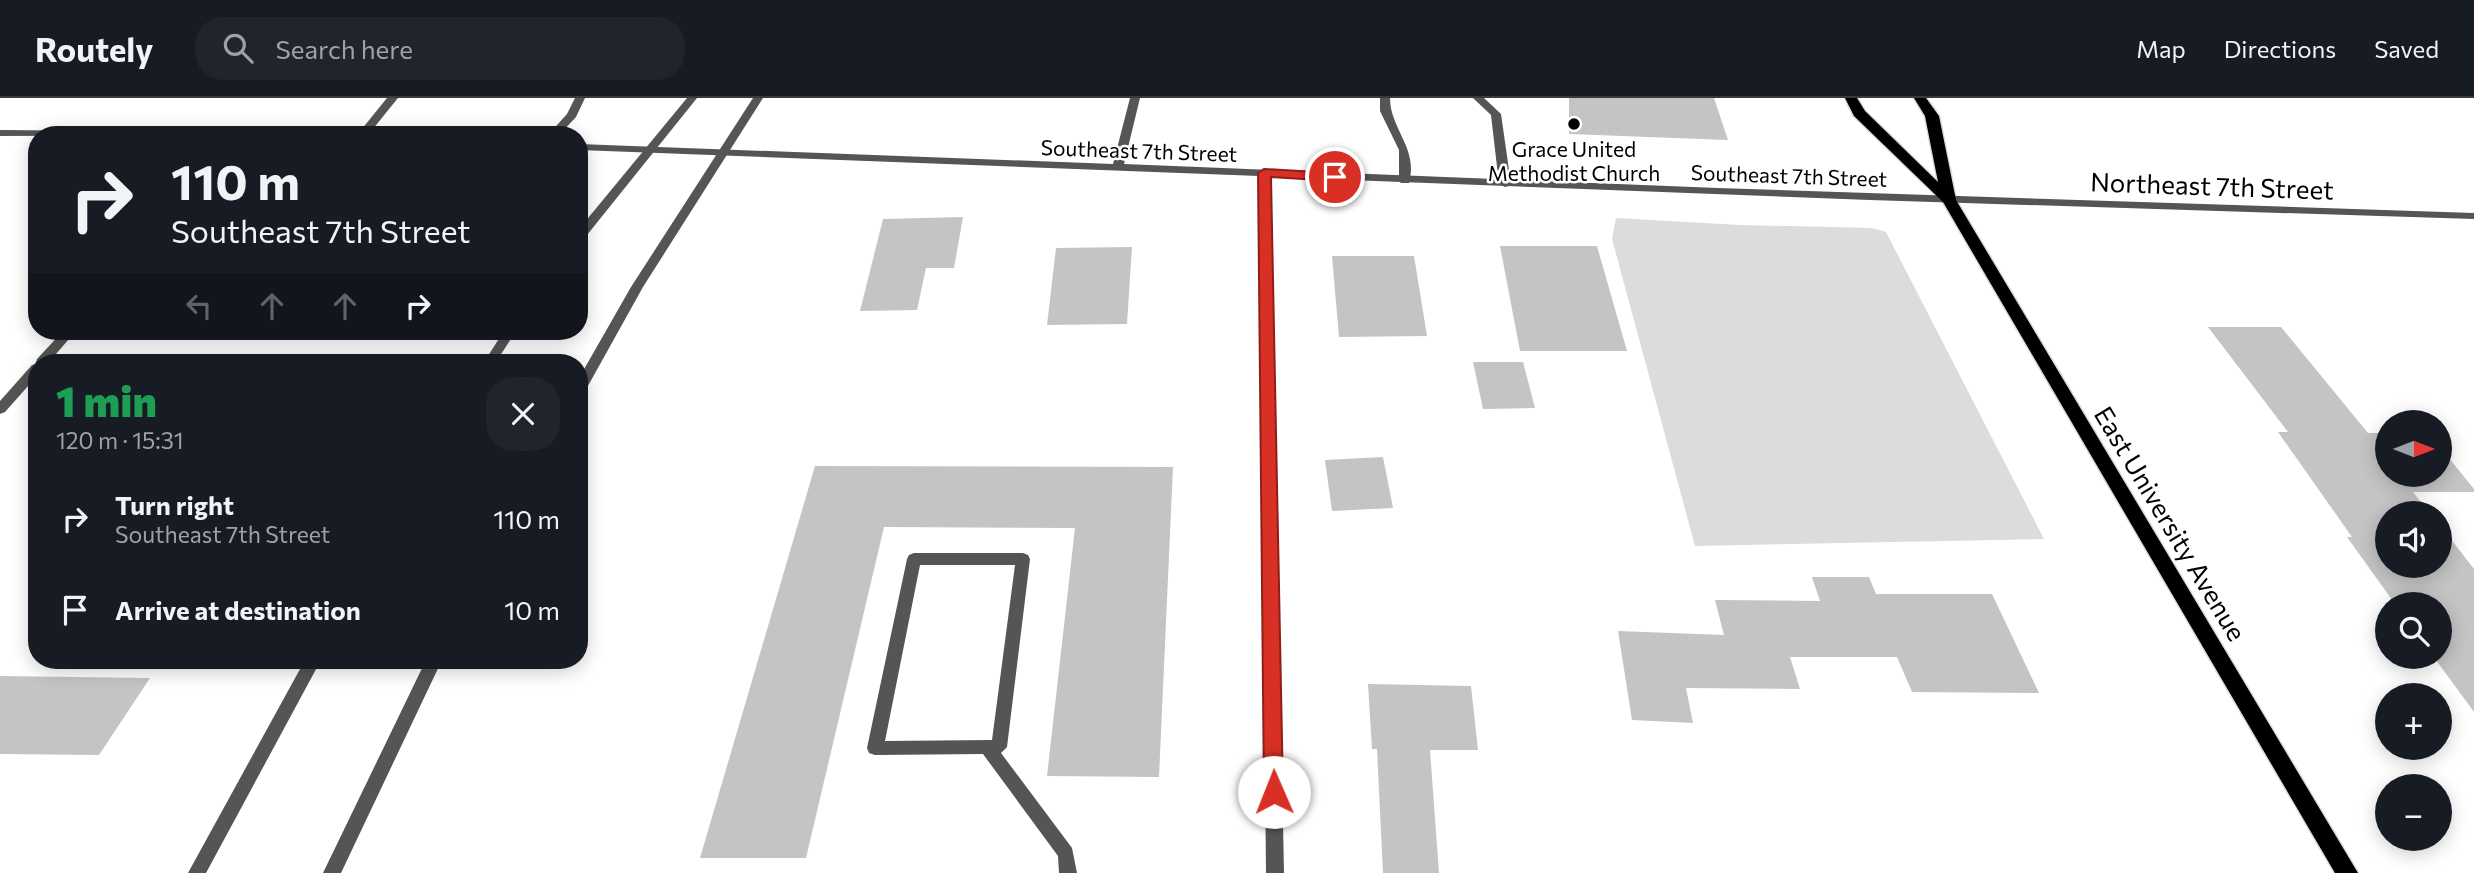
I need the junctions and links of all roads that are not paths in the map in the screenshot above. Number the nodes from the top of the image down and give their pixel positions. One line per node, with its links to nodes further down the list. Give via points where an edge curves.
1 (393, 98): 10 (street)
2 (580, 98): 11 (street)
3 (692, 98): 15 (street)
4 (758, 98): 16 (street)
5 (1135, 98): 17 (street)
6 (1385, 98): 19 (street, via 1385,111 1404,150)
7 (1478, 98): 20 (street, via 1496,114)
8 (1851, 98): 21 (main road, East University Avenue, via 1859,113)
9 (1920, 98): 21 (main road, East University Avenue, via 1932,116)
10 (370, 126)
11 (562, 126)
12 (0, 133): 13 (street)
13 (28, 133)
14 (588, 148): 15 (street, Southeast 7th Street)
15 (647, 151): 16 (street, Southeast 7th Street); 23 (street)
16 (723, 156): 17 (street, Southeast 7th Street); 26 (street, via 637,287)
17 (1117, 169): 18 (street, Southeast 7th Street)
18 (1264, 173): 19 (street, Southeast 7th Street); 35 (street)
19 (1405, 181): 20 (street, Southeast 7th Street)
20 (1505, 184): 21 (street, Southeast 7th Street)
21 (1949, 200): 22 (street, Northeast 7th Street); 36 (main road, East University Avenue)
22 (2474, 216)
23 (588, 226)
24 (62, 340): 25 (street)
25 (49, 354)
26 (588, 374)
27 (28, 378): 28 (street)
28 (0, 409)
29 (308, 669): 32 (street)
30 (430, 669): 33 (street)
31 (987, 747): 31 (street, via 999,747 1023,559 914,559 875,748); 34 (street, via 1066,854)
32 (197, 873)
33 (332, 873)
34 (1068, 873)
35 (1275, 873)
36 (2347, 873)

